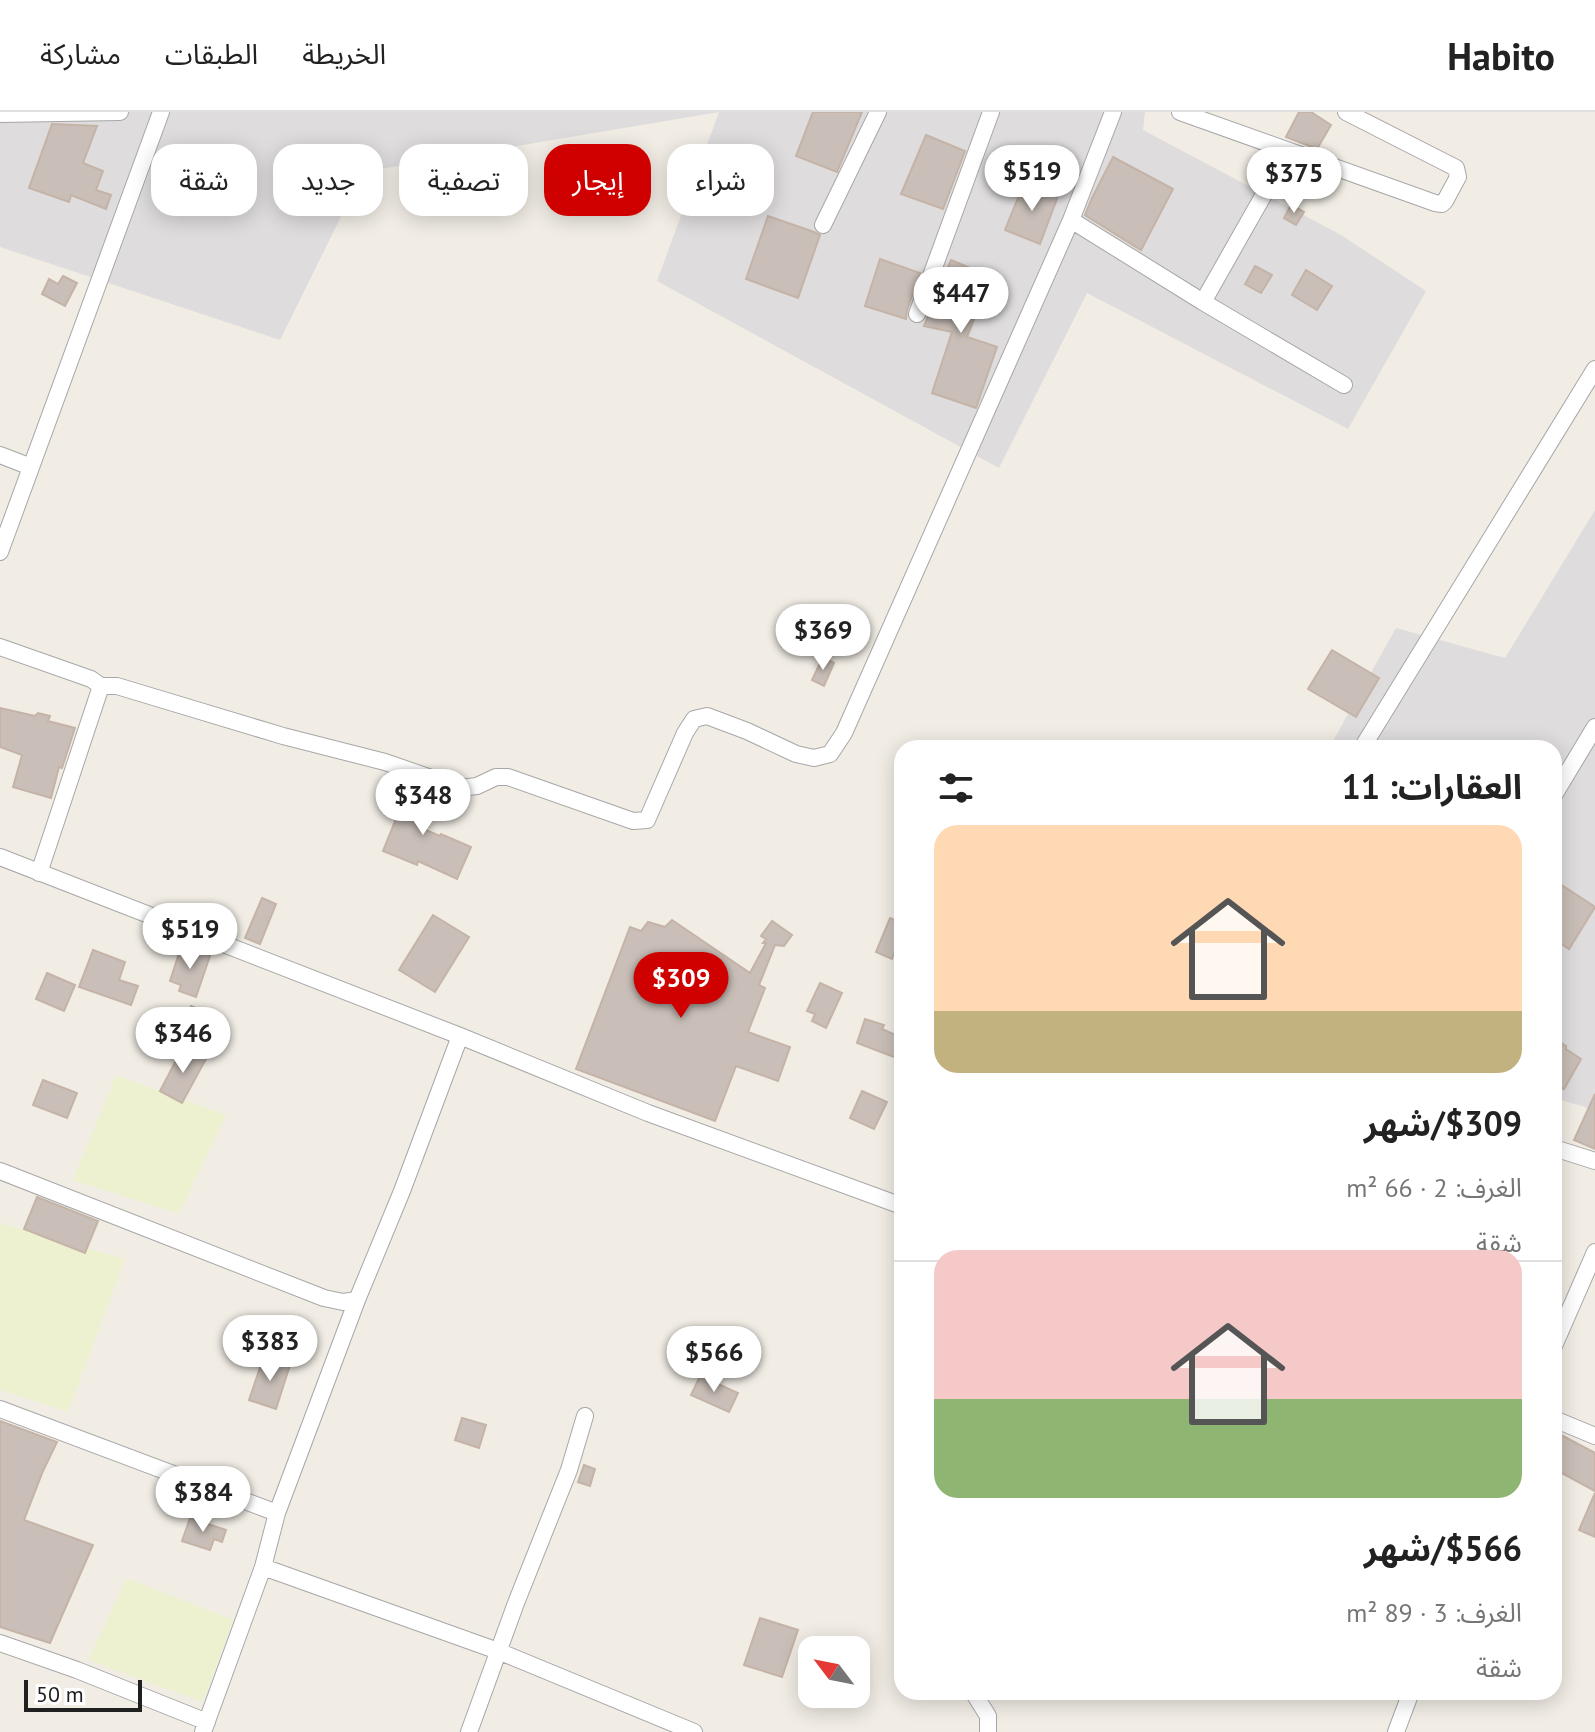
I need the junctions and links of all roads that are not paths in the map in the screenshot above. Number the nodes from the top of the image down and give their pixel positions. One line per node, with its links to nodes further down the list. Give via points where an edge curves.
1 (120, 112): 8 (street)
2 (161, 112): 17 (street)
3 (878, 112): 11 (street)
4 (991, 112): 13 (street)
5 (1113, 112): 10 (street)
6 (1180, 112): 9 (street)
7 (1346, 112): 9 (street, via 1456,168 1458,177 1445,201 1435,203)
8 (0, 114)
9 (1288, 152): 12 (street)
10 (1071, 220): 12 (street); 20 (street, via 844,733 830,754 796,754 707,716 694,719 647,820 633,821 508,777 460,788 385,762 117,686)
11 (823, 225)
12 (1203, 302): 15 (street)
13 (917, 314)
14 (1595, 369): 22 (street)
15 (1344, 385)
16 (0, 455): 17 (street)
17 (31, 467): 18 (street)
18 (0, 552)
19 (1, 644): 20 (street)
20 (101, 686): 25 (street)
21 (1595, 727): 23 (street)
22 (1367, 740)
23 (1562, 782)
24 (0, 857): 25 (street)
25 (39, 873): 26 (street)
26 (460, 1036): 30 (street, via 648,1113); 32 (street)
27 (1562, 1151): 28 (street)
28 (1595, 1161)
29 (0, 1171): 32 (street, via 324,1298)
30 (894, 1203)
31 (1595, 1252): 33 (street)
32 (357, 1300): 38 (street)
33 (1562, 1328)
34 (0, 1409): 38 (street)
35 (585, 1416): 41 (street)
36 (1562, 1422): 37 (street)
37 (1595, 1436)
38 (277, 1513): 39 (street)
39 (263, 1567): 41 (street); 44 (street)
40 (0, 1643): 44 (street, via 77,1670)
41 (498, 1651): 45 (street); 46 (street)
42 (978, 1700): 47 (street, via 988,1716)
43 (1408, 1700): 48 (street)
44 (205, 1727)
45 (469, 1732)
46 (694, 1732)
47 (988, 1732)
48 (1396, 1732)

